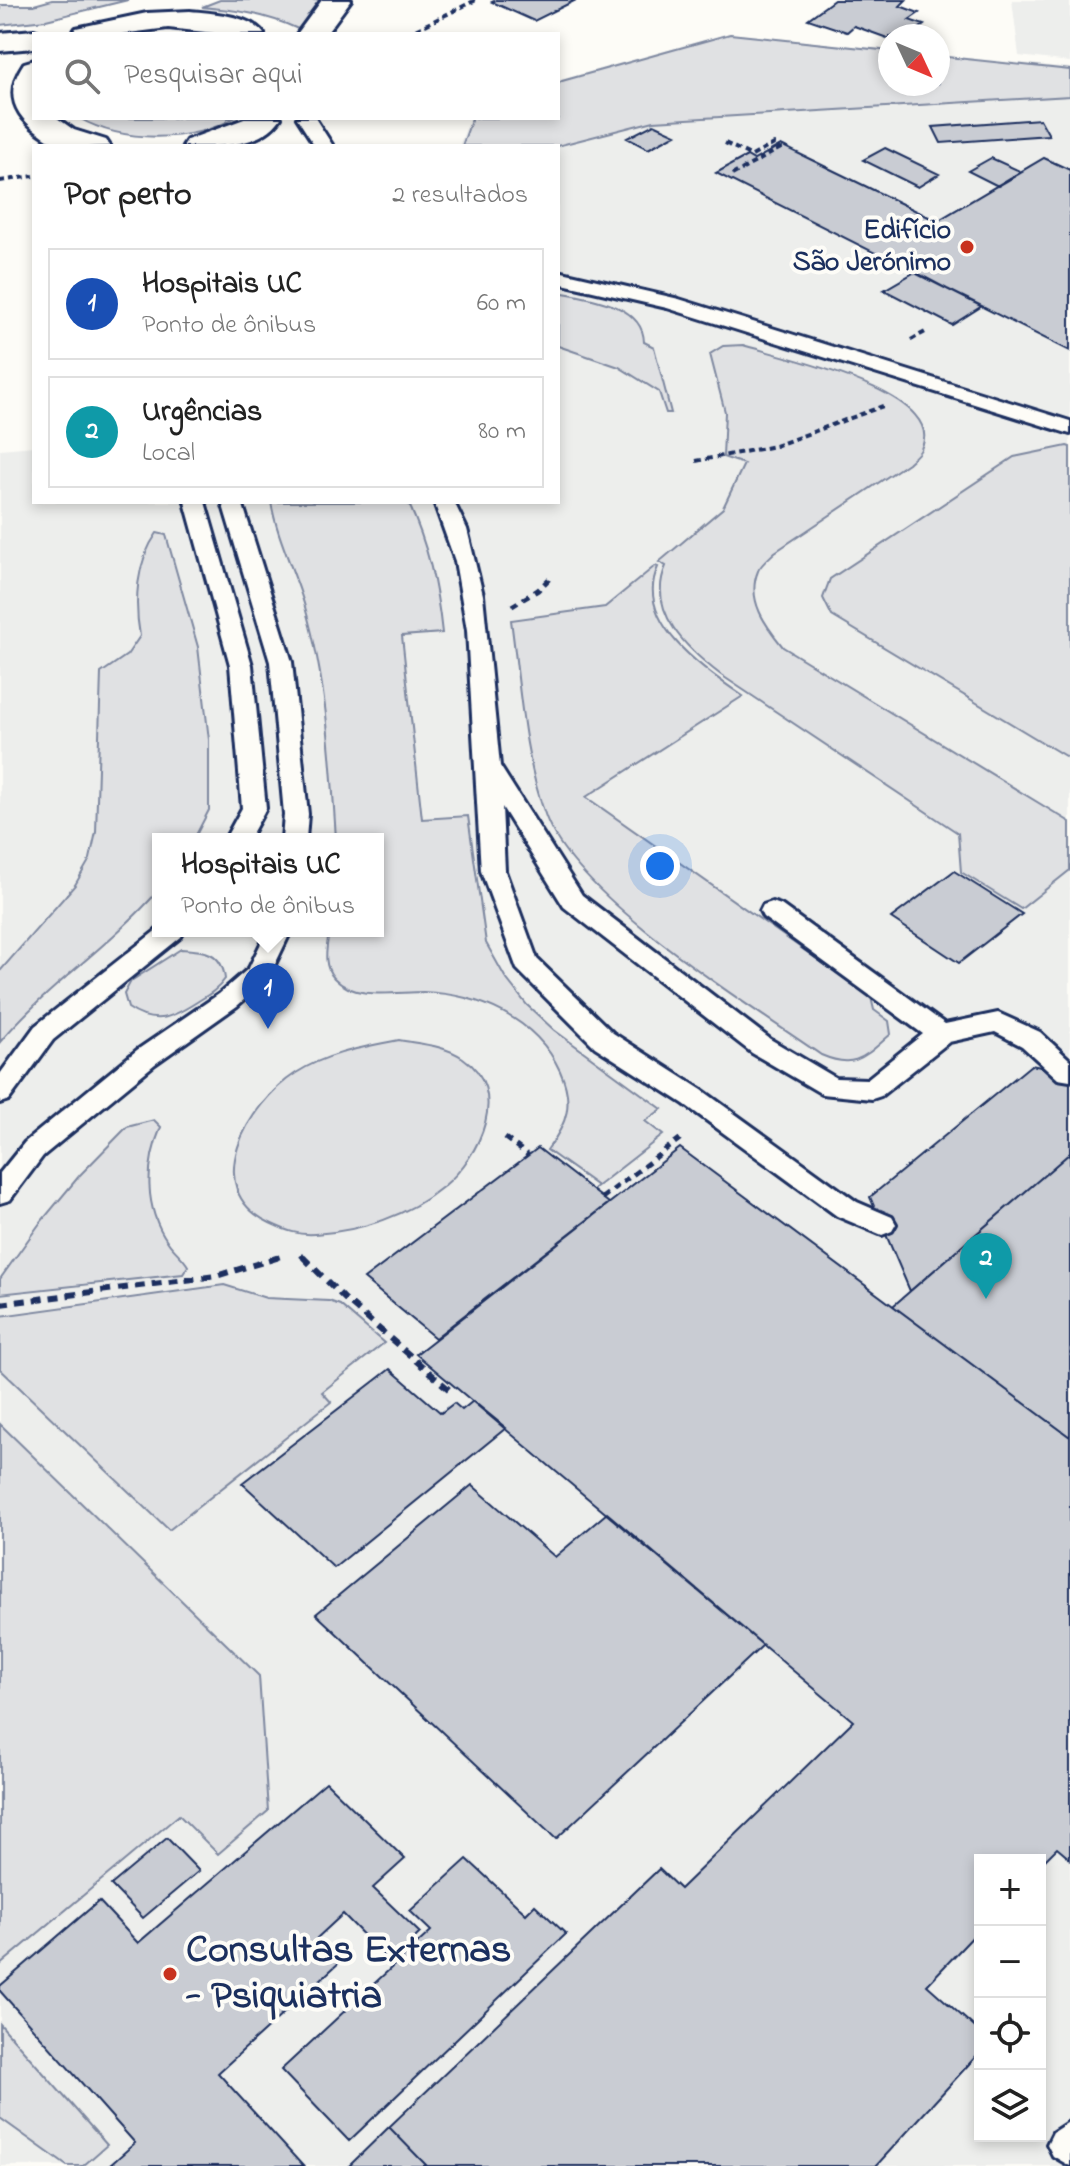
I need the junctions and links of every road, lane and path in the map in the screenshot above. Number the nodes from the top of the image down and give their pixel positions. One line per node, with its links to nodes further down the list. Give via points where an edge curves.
1 (190, 0): 4 (main road)
2 (337, 0): 7 (main road)
3 (476, 0): 8 (path)
4 (130, 23): 5 (main road); 6 (main road, via 210,23)
5 (94, 32)
6 (243, 32)
7 (313, 32)
8 (411, 32)
9 (32, 39): 10 (main road)
10 (0, 42)
11 (32, 73): 12 (main road, via 25,88)
12 (32, 112)
13 (0, 114): 14 (main road)
14 (32, 118)
15 (42, 120): 19 (main road)
16 (263, 120): 20 (main road)
17 (307, 120): 21 (lane)
18 (725, 143): 22 (path, via 752,156 774,144 781,148)
19 (86, 144)
20 (204, 144)
21 (323, 144)
22 (732, 175)
23 (32, 176): 24 (path)
24 (0, 181)
25 (560, 277): 28 (lane, via 672,303)
26 (927, 331): 27 (path)
27 (912, 341)
28 (924, 385): 29 (lane); 30 (path, via 879,408 775,446)
29 (1070, 428)
30 (696, 461)
31 (196, 504): 35 (lane, via 241,665 254,808)
32 (233, 504): 36 (lane, via 281,662)
33 (445, 504): 34 (lane, via 465,561)
34 (488, 766): 40 (lane, via 573,901 761,1046 831,1087 872,1089); 48 (lane, via 493,871 526,963 604,1040 693,1097 847,1209)
35 (240, 833)
36 (294, 833)
37 (772, 911): 40 (lane)
38 (164, 937): 42 (lane, via 44,1033)
39 (276, 937): 46 (lane, via 259,973 34,1149)
40 (941, 1034): 41 (lane, via 998,1022 1031,1039)
41 (1067, 1072)
42 (0, 1093)
43 (505, 1138): 45 (path)
44 (673, 1144): 47 (path)
45 (528, 1155)
46 (0, 1193)
47 (602, 1198)
48 (882, 1224)
49 (285, 1255): 51 (path, via 216,1276)
50 (301, 1255): 52 (path)
51 (0, 1304)
52 (452, 1392)
53 (1070, 2139): 54 (lane, via 1065,2144)
54 (1070, 2148)

